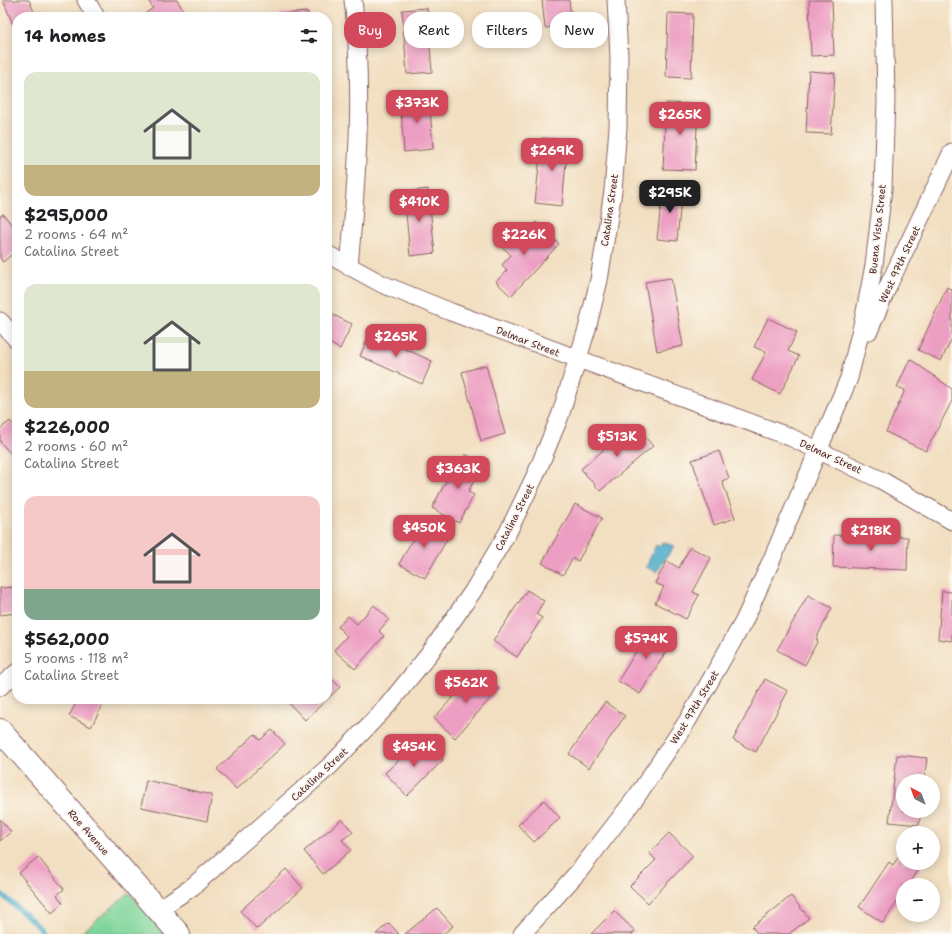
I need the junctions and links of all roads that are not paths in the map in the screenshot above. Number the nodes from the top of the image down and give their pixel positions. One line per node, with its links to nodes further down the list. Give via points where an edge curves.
1 (86, 0): 5 (street)
2 (354, 0): 8 (street, via 360,110 357,186)
3 (616, 0): 11 (street, Catalina Street, via 619,57 618,127 613,191 599,280)
4 (884, 0): 12 (street, Buena Vista Street, via 886,100 883,189 874,265)
5 (93, 12)
6 (952, 152): 12 (street, West 97th Street, via 888,284)
7 (332, 257): 8 (street, Delmar Street)
8 (349, 266): 11 (street, Delmar Street, via 389,287)
9 (0, 321): 10 (street)
10 (12, 334)
11 (577, 359): 13 (street, Delmar Street, via 790,436); 18 (street, Catalina Street, via 560,416 508,532 473,591 430,652 388,705 332,764 192,887)
12 (849, 378): 13 (street, Buena Vista Street)
13 (819, 450): 14 (street, Delmar Street, via 881,480); 20 (street, West 97th Street, via 744,621 688,720 638,796 585,864)
14 (952, 521)
15 (12, 676): 16 (street)
16 (0, 687)
17 (0, 730): 18 (main road, Roe Avenue)
18 (159, 910): 19 (main road, Roe Avenue)
19 (179, 934)
20 (522, 934)

